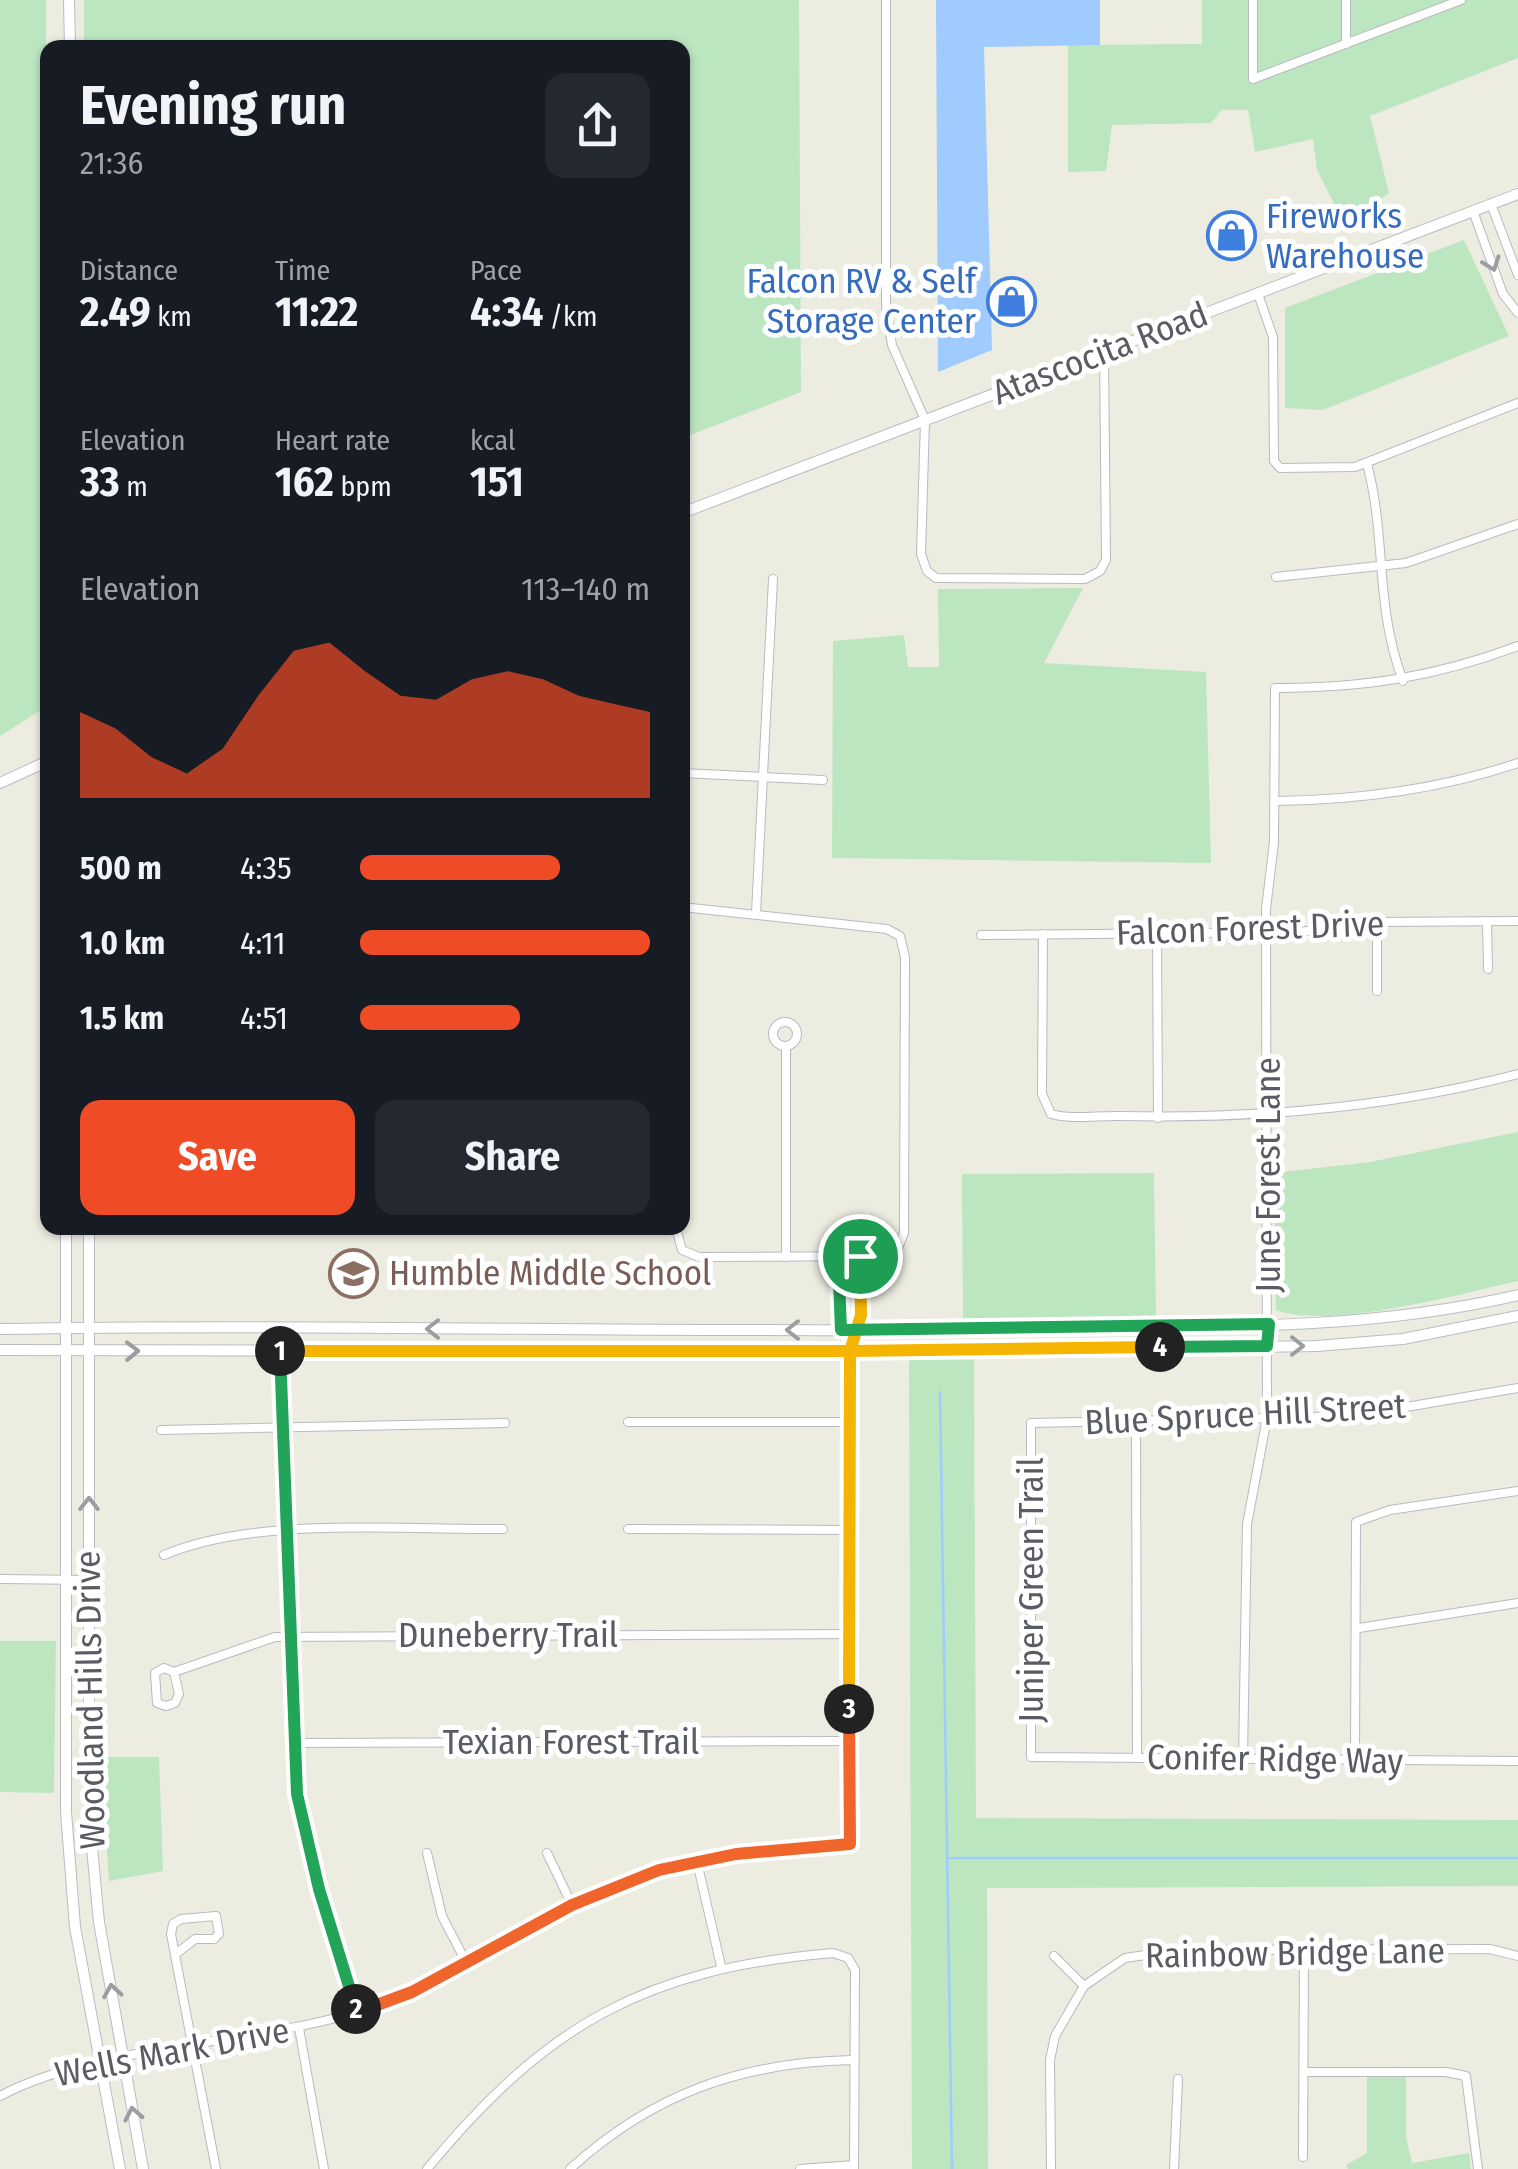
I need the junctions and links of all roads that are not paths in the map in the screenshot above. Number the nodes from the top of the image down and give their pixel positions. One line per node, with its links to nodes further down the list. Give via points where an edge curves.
1 (70, 0): 7 (main road)
2 (886, 0): 17 (street, via 886,307 892,344)
3 (1253, 0): 8 (street, via 1253,79)
4 (1346, 0): 8 (street)
5 (1461, 0): 6 (street)
6 (1439, 5): 8 (street)
7 (70, 40)
8 (1346, 44)
9 (1518, 194): 10 (main road, Atascocita Road)
10 (1492, 204): 11 (main road, Atascocita Road); 12 (street)
11 (1473, 211): 13 (main road, Atascocita Road); 14 (street, one-way to 14, via 1504,294)
12 (1518, 275)
13 (1258, 294): 15 (main road, Atascocita Road); 18 (street, via 1273,337 1274,462 1280,468)
14 (1518, 313)
15 (1104, 352): 17 (main road, Atascocita Road); 17 (street, via 1106,560 1085,579 936,578 927,571 921,554)
16 (1518, 403): 18 (street)
17 (925, 420): 19 (main road, Atascocita Road)
18 (1366, 464): 21 (street)
19 (690, 510)
20 (1518, 524): 21 (street, via 1439,555)
21 (1378, 566): 22 (street); 25 (street, via 1385,627)
22 (1276, 577)
23 (773, 579): 29 (street)
24 (1518, 646): 25 (street)
25 (1403, 680): 32 (street, June Forest Lane, via 1275,688)
26 (1518, 763): 32 (street, via 1394,794)
27 (40, 766): 31 (main road)
28 (690, 773): 29 (street)
29 (766, 778): 30 (street); 34 (street)
30 (823, 780)
31 (0, 783)
32 (1274, 800): 38 (street, June Forest Lane)
33 (690, 908): 34 (street)
34 (756, 913): 53 (street, via 900,936 901,1242 892,1253)
35 (1518, 921): 37 (street, Falcon Forest Drive)
36 (1376, 922): 37 (street, Falcon Forest Drive); 38 (street, Falcon Forest Drive); 43 (street)
37 (1487, 922): 42 (street)
38 (1266, 932): 39 (street, Falcon Forest Drive); 46 (street, June Forest Lane)
39 (1157, 933): 40 (street, Falcon Forest Drive); 47 (street)
40 (1042, 934): 41 (street, Falcon Forest Drive); 47 (street, via 1042,1094 1052,1114)
41 (981, 935)
42 (1488, 969)
43 (1377, 990)
44 (786, 1046): 51 (street)
45 (1518, 1074): 46 (street, via 1391,1100)
46 (1268, 1114): 47 (street); 57 (street, June Forest Lane)
47 (1158, 1118)
48 (66, 1235): 58 (main road, Woodland Hills Drive)
49 (89, 1235): 59 (main road, Woodland Hills Drive)
50 (678, 1235): 51 (street, via 682,1250)
51 (786, 1256): 52 (street)
52 (838, 1256): 53 (street); 64 (street)
53 (860, 1256): 65 (street)
54 (1518, 1295): 55 (main road)
55 (1427, 1312): 57 (main road); 66 (main road)
56 (1518, 1316): 66 (main road)
57 (1269, 1324): 61 (main road); 67 (street, June Forest Lane)
58 (66, 1328): 59 (main road); 60 (main road); 74 (main road, Woodland Hills Drive)
59 (88, 1328): 62 (main road, one-way to 59); 71 (main road, Woodland Hills Drive)
60 (0, 1329)
61 (1093, 1329): 65 (main road); 68 (main road)
62 (478, 1330): 63 (main road); 75 (main road)
63 (667, 1330): 64 (main road, one-way to 63); 70 (main road)
64 (841, 1330): 65 (main road); 73 (street)
65 (859, 1330): 73 (street)
66 (1434, 1333): 67 (main road, one-way to 66)
67 (1267, 1346): 68 (main road); 77 (street, June Forest Lane)
68 (1094, 1348): 73 (main road)
69 (0, 1350): 74 (main road)
70 (668, 1350): 73 (main road); 75 (main road)
71 (88, 1351): 72 (main road, one-way to 72); 74 (main road); 93 (main road, Woodland Hills Drive, one-way to 71)
72 (279, 1351): 75 (main road); 83 (street)
73 (850, 1351): 79 (street)
74 (66, 1352): 92 (main road, Woodland Hills Drive)
75 (478, 1352)
76 (1518, 1388): 77 (street, Blue Spruce Hill Street, via 1377,1412)
77 (1267, 1418): 82 (street, Blue Spruce Hill Street); 103 (street, June Forest Lane, via 1248,1512)
78 (628, 1422): 79 (street)
79 (849, 1422): 88 (street)
80 (505, 1423): 83 (street)
81 (1031, 1423): 82 (street, Blue Spruce Hill Street); 101 (street, Juniper Green Trail)
82 (1136, 1423): 102 (street)
83 (280, 1425): 84 (street); 89 (street)
84 (161, 1430)
85 (1518, 1491): 95 (street, via 1390,1510 1356,1522)
86 (628, 1529): 88 (street)
87 (503, 1530): 89 (street)
88 (848, 1530): 96 (street)
89 (284, 1532): 90 (street, via 222,1535); 97 (street)
90 (164, 1555)
91 (0, 1579): 92 (street)
92 (64, 1580): 93 (street); 122 (main road, Woodland Hills Drive, via 70,1876)
93 (89, 1580): 120 (main road, Woodland Hills Drive, one-way to 93, via 92,1873)
94 (1518, 1603): 95 (street)
95 (1359, 1628): 104 (street)
96 (849, 1634): 97 (street, Duneberry Trail); 99 (street)
97 (289, 1637): 98 (street, Duneberry Trail, via 257,1640); 100 (street)
98 (174, 1672): 98 (street, via 178,1699 161,1706 153,1677 164,1668)
99 (849, 1741): 100 (street, Texian Forest Trail); 108 (street, Wells Mark Drive, via 850,1844)
100 (293, 1743): 117 (street, via 304,1834)
101 (1031, 1758): 102 (street, Conifer Ridge Way)
102 (1137, 1758): 103 (street, Conifer Ridge Way)
103 (1243, 1759): 104 (street, Conifer Ridge Way)
104 (1355, 1760): 105 (street, Conifer Ridge Way)
105 (1518, 1761)
106 (427, 1853): 114 (street, via 442,1916)
107 (547, 1853): 109 (street)
108 (697, 1862): 109 (street, Wells Mark Drive); 115 (street)
109 (572, 1905): 114 (street, Wells Mark Drive)
110 (1304, 1950): 113 (street, Rainbow Bridge Lane, via 1490,1949); 116 (street, Rainbow Bridge Lane, via 1149,1952 1126,1958); 123 (street)
111 (177, 1953): 111 (street, via 195,1939 214,1939 216,1916 173,1924); 119 (street)
112 (1054, 1956): 116 (street)
113 (1516, 1956)
114 (467, 1964): 117 (street, Wells Mark Drive)
115 (721, 1966): 121 (street, via 833,1953 848,1958 855,1970); 132 (street, via 646,1992 562,2038 479,2106)
116 (1084, 1986): 135 (street, via 1069,2004 1052,2048)
117 (358, 2012): 118 (street, Wells Mark Drive)
118 (299, 2028): 119 (street, Wells Mark Drive); 131 (street)
119 (194, 2046): 120 (street, Wells Mark Drive); 130 (street)
120 (123, 2060): 122 (street, Wells Mark Drive); 129 (main road, Woodland Hills Drive, one-way to 120)
121 (853, 2060): 127 (street); 133 (street, via 766,2067 701,2084 629,2120)
122 (101, 2063): 125 (street, Wells Mark Drive); 128 (main road, Woodland Hills Drive)
123 (1304, 2072): 126 (street); 137 (street, via 1466,2076)
124 (1178, 2079): 136 (street)
125 (0, 2096)
126 (1303, 2157)
127 (854, 2167): 134 (street)
128 (120, 2169)
129 (144, 2169)
130 (216, 2169)
131 (324, 2169)
132 (427, 2169)
133 (570, 2169)
134 (800, 2169)
135 (1050, 2169)
136 (1174, 2169)
137 (1478, 2169)

